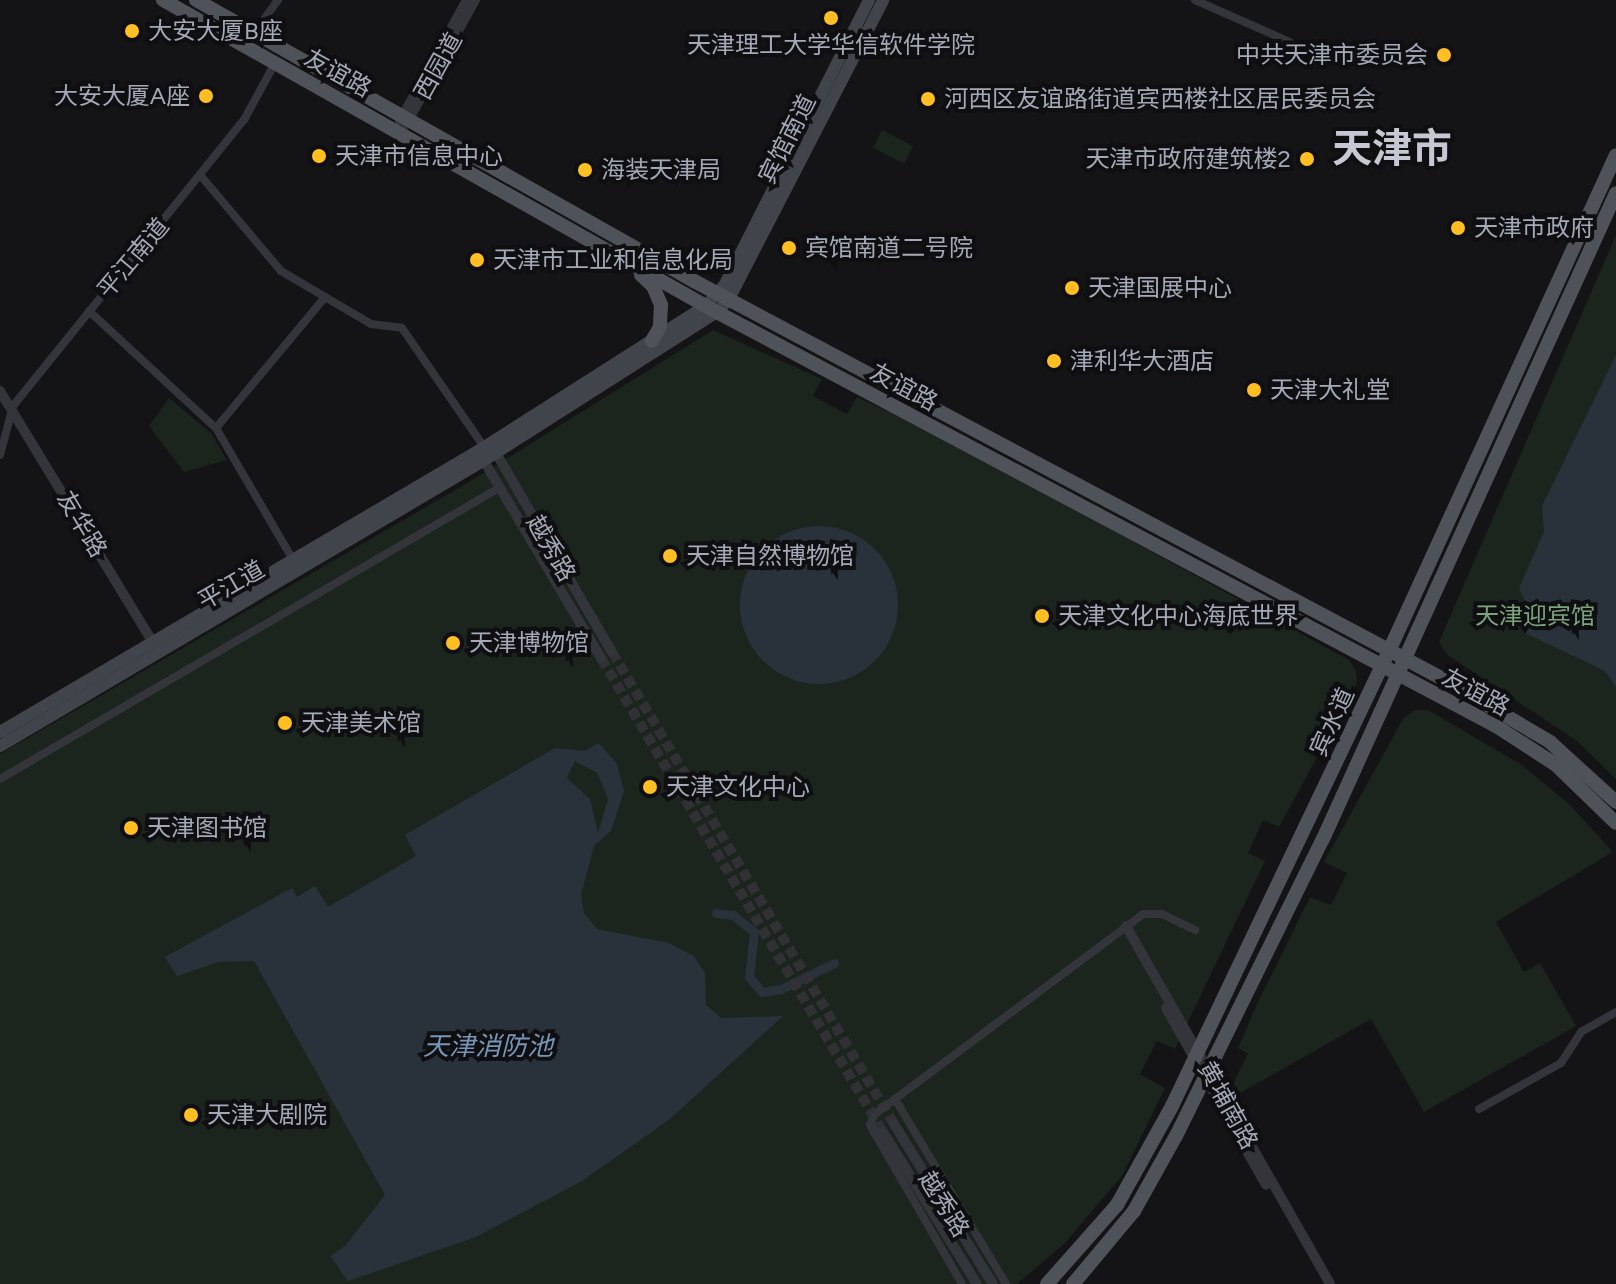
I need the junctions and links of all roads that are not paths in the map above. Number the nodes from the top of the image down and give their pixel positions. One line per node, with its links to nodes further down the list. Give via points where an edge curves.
1 (163, 0): 11 (main road, 友谊路)
2 (196, 0): 9 (main road, 友谊路)
3 (278, 0): 9 (street)
4 (467, 0): 12 (street, 西园道)
5 (475, 0): 12 (street, 西园道)
6 (869, 0): 17 (main road, 宾馆南道)
7 (883, 0): 17 (main road, 宾馆南道)
8 (1195, 0): 10 (street)
9 (254, 33): 12 (main road, 友谊路)
10 (1290, 42)
11 (275, 63): 12 (main road, 友谊路); 14 (street, 平江南道, via 244,120)
12 (402, 125): 16 (main road, 友谊路); 17 (main road, 友谊路)
13 (1616, 155): 31 (main road, 宾水道)
14 (201, 176): 18 (street, via 281,271); 20 (street, 平江南道)
15 (1616, 193): 34 (main road, 宾水道)
16 (616, 255): 19 (main road, 友谊路); 21 (main road, via 658,294 661,322)
17 (724, 296): 19 (main road); 31 (main road, 友谊路)
18 (325, 297): 25 (street); 26 (street, via 371,324 402,328)
19 (712, 309): 21 (main road); 26 (main road); 35 (main road, 友谊路)
20 (89, 311): 23 (street, 平江南道); 25 (street)
21 (652, 341): 26 (main road)
22 (0, 391): 23 (street, 友华路)
23 (13, 406): 24 (street); 27 (street, 平江南道); 30 (street, 友华路)
24 (0, 414)
25 (216, 428): 29 (street)
26 (486, 451): 28 (street, 越秀路); 29 (main road, 平江道); 32 (street, 越秀路); 38 (main road, 平江道)
27 (0, 455)
28 (499, 488): 33 (street, 越秀路); 39 (street)
29 (292, 558): 30 (main road, 平江道)
30 (152, 641): 37 (main road, 平江道)
31 (1389, 651): 34 (main road, 友谊路); 35 (main road, 宾水道)
32 (612, 652)
33 (601, 658)
34 (1406, 659): 36 (main road, 宾水道); 40 (main road, 友谊路, via 1550,742)
35 (1381, 668): 36 (main road, 友谊路); 45 (main road, 宾水道)
36 (1398, 676): 41 (main road, 友谊路, via 1528,745); 46 (main road, 宾水道)
37 (0, 732)
38 (0, 746)
39 (0, 779)
40 (1616, 802)
41 (1616, 823)
42 (1125, 930): 43 (street, via 1155,916); 45 (street, 黄埔南路); 47 (street)
43 (1194, 932)
44 (1616, 1012): 48 (street, via 1581,1032 1561,1063)
45 (1196, 1056): 46 (street, 黄埔南路); 55 (main road, 宾水道, via 1117,1205)
46 (1206, 1074): 56 (main road, 宾水道, via 1140,1202); 57 (street, 黄埔南路); 58 (street, 黄埔南路)
47 (896, 1100): 51 (street, via 875,1114 870,1125); 54 (street)
48 (1479, 1109)
49 (894, 1124): 53 (street, 越秀路)
50 (883, 1132): 52 (street, 越秀路)
51 (962, 1284)
52 (977, 1284)
53 (993, 1284)
54 (1006, 1284)
55 (1047, 1284)
56 (1073, 1284)
57 (1323, 1284)
58 (1330, 1284)

